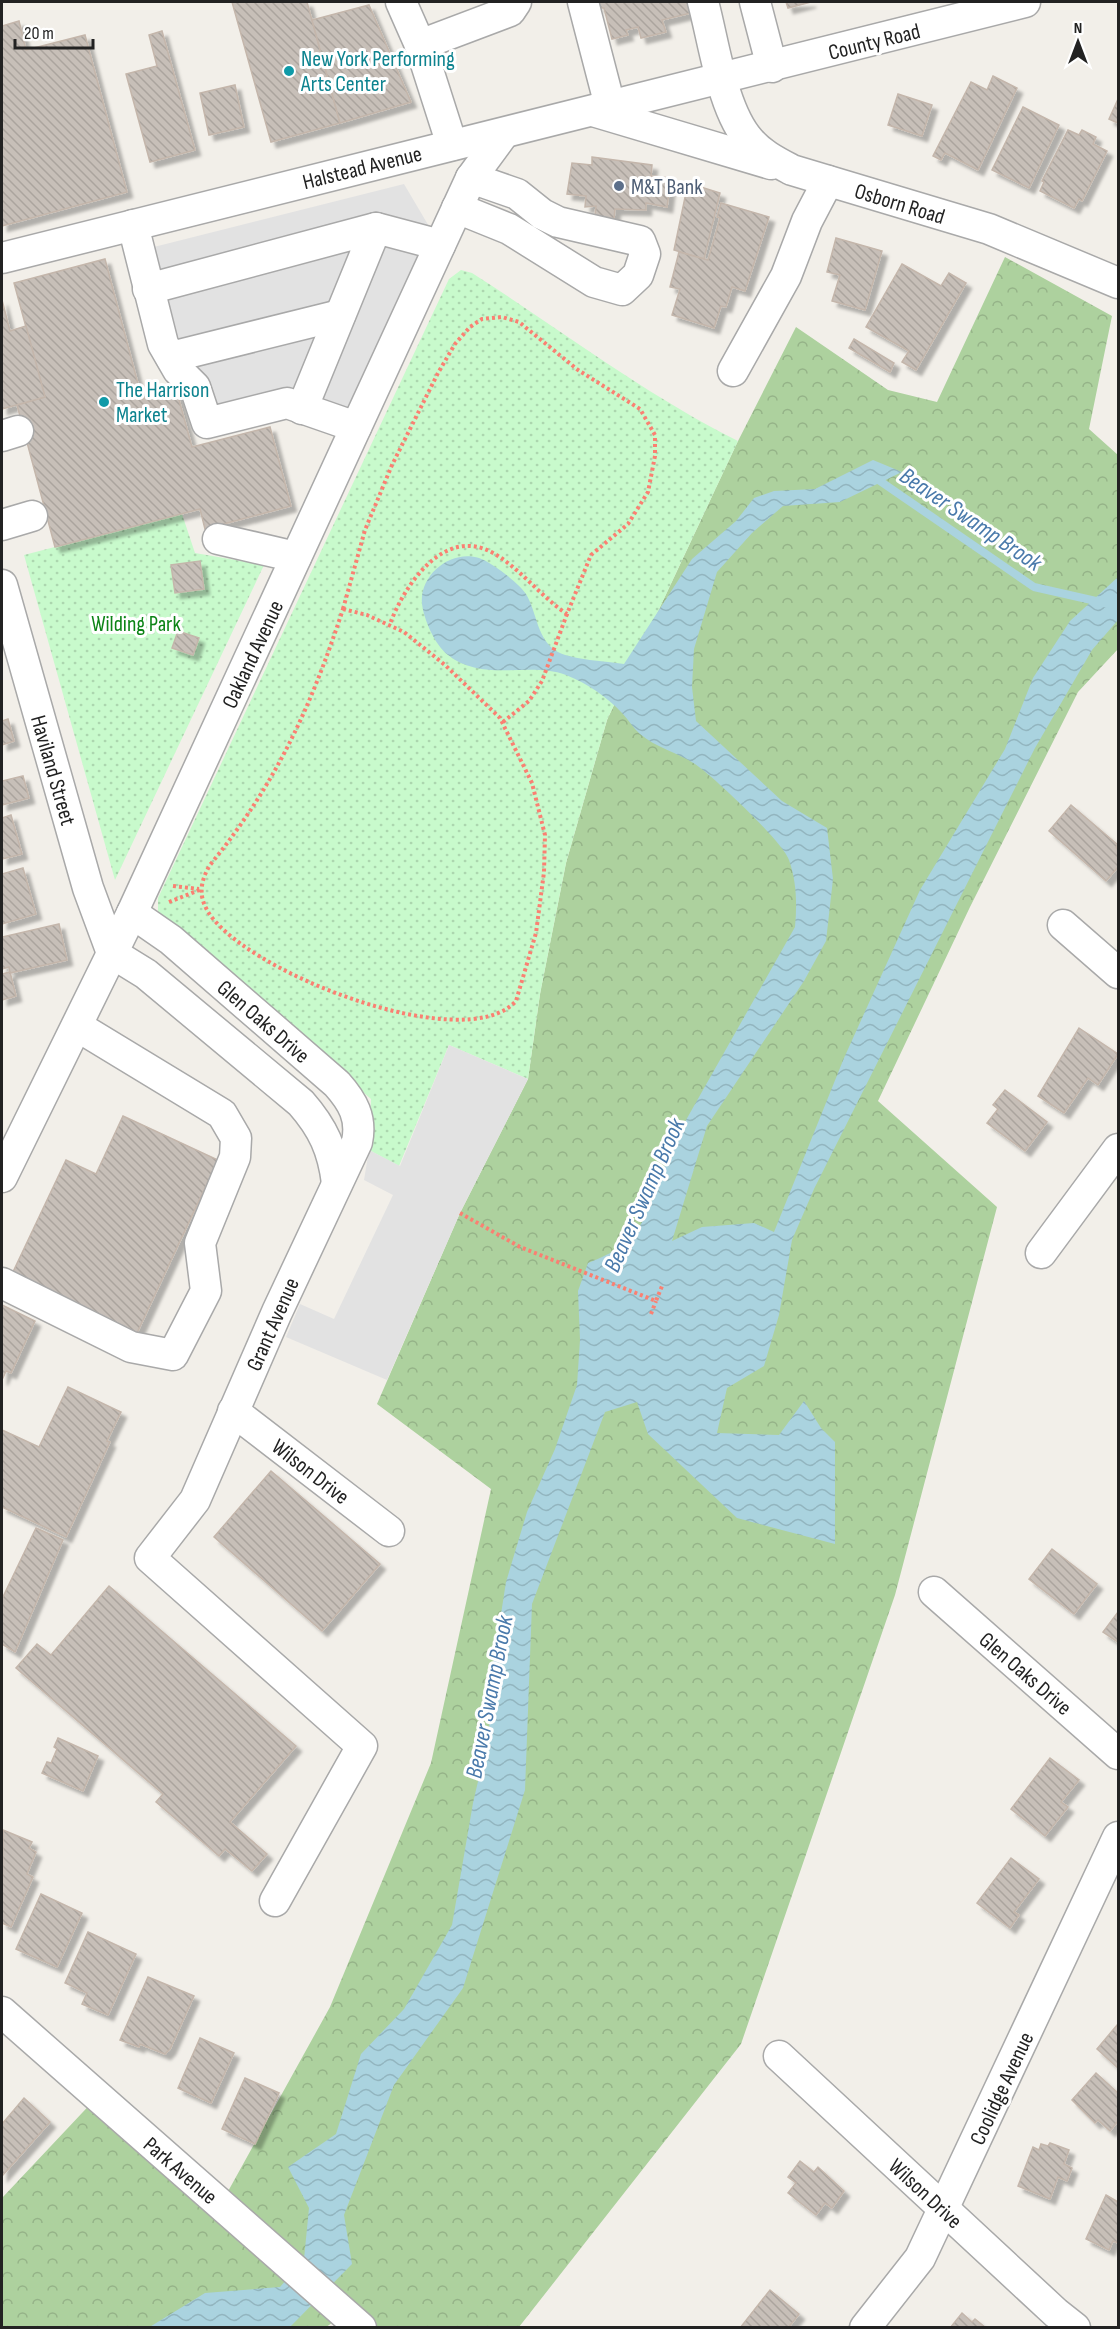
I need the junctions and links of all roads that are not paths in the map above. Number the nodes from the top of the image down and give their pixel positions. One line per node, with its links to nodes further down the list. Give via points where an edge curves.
1 (401, 2): 7 (street)
2 (516, 2): 7 (street, via 510,11)
3 (583, 2): 10 (street)
4 (703, 2): 9 (street, Osborn Road)
5 (755, 2): 8 (street)
6 (1025, 2): 8 (street, County Road)
7 (420, 45): 12 (street)
8 (772, 67): 9 (street, County Road)
9 (723, 79): 10 (street, Halstead Avenue); 13 (street, Osborn Road, via 733,111 750,142 767,157)
10 (600, 108): 11 (street, Halstead Avenue); 13 (street)
11 (504, 133): 12 (street, Halstead Avenue); 14 (street, Oakland Avenue)
12 (452, 145): 17 (street, Halstead Avenue)
13 (792, 170): 15 (street, Osborn Road)
14 (471, 178): 16 (street, Oakland Avenue); 16 (street, via 517,194 558,222 640,241 645,254 638,275 622,290 594,282 509,229)
15 (828, 181): 21 (street, Osborn Road, via 988,229); 25 (street, via 807,221 786,276)
16 (457, 208): 19 (street, Oakland Avenue)
17 (133, 225): 20 (street, Halstead Avenue); 22 (street)
18 (376, 228): 19 (street); 22 (street); 23 (street)
19 (440, 245): 27 (street, Oakland Avenue)
20 (2, 258)
21 (1119, 283)
22 (148, 289): 24 (street)
23 (339, 315): 24 (street); 26 (street)
24 (171, 357): 26 (street, via 195,387 207,423 287,403)
25 (733, 371)
26 (302, 409): 27 (street)
27 (356, 428): 31 (street, Oakland Avenue)
28 (32, 516): 29 (street)
29 (2, 525)
30 (218, 540): 31 (street)
31 (296, 557): 33 (street, Oakland Avenue)
32 (2, 585): 35 (street, Haviland Street, via 88,888)
33 (132, 913): 35 (street, Oakland Avenue); 39 (street, Glen Oaks Drive, via 171,940 347,1096 356,1109 360,1130)
34 (1063, 925): 36 (street)
35 (112, 953): 37 (street, Oakland Avenue); 41 (street, Glen Oaks Drive, via 146,974 302,1103 327,1139 335,1160)
36 (1119, 973)
37 (77, 1026): 40 (street, Oakland Avenue); 43 (street, via 222,1114 236,1138 235,1157 200,1243 206,1291 173,1355 131,1347)
38 (1119, 1149): 42 (street)
39 (353, 1150): 41 (street, Grant Avenue)
40 (2, 1177)
41 (337, 1183): 44 (street, Grant Avenue)
42 (1041, 1253)
43 (2, 1283)
44 (233, 1411): 45 (street, Wilson Drive); 49 (street, Grant Avenue, via 195,1500 150,1558 362,1746)
45 (389, 1531)
46 (934, 1592): 47 (street, Glen Oaks Drive)
47 (1119, 1754)
48 (1119, 1837): 52 (street, Coolidge Avenue)
49 (275, 1901)
50 (2, 2012): 53 (street, Park Avenue)
51 (779, 2056): 52 (street, Wilson Drive)
52 (943, 2209): 54 (street, Coolidge Avenue, via 920,2258); 55 (street, Wilson Drive)
53 (361, 2328)
54 (865, 2328)
55 (1075, 2328)

